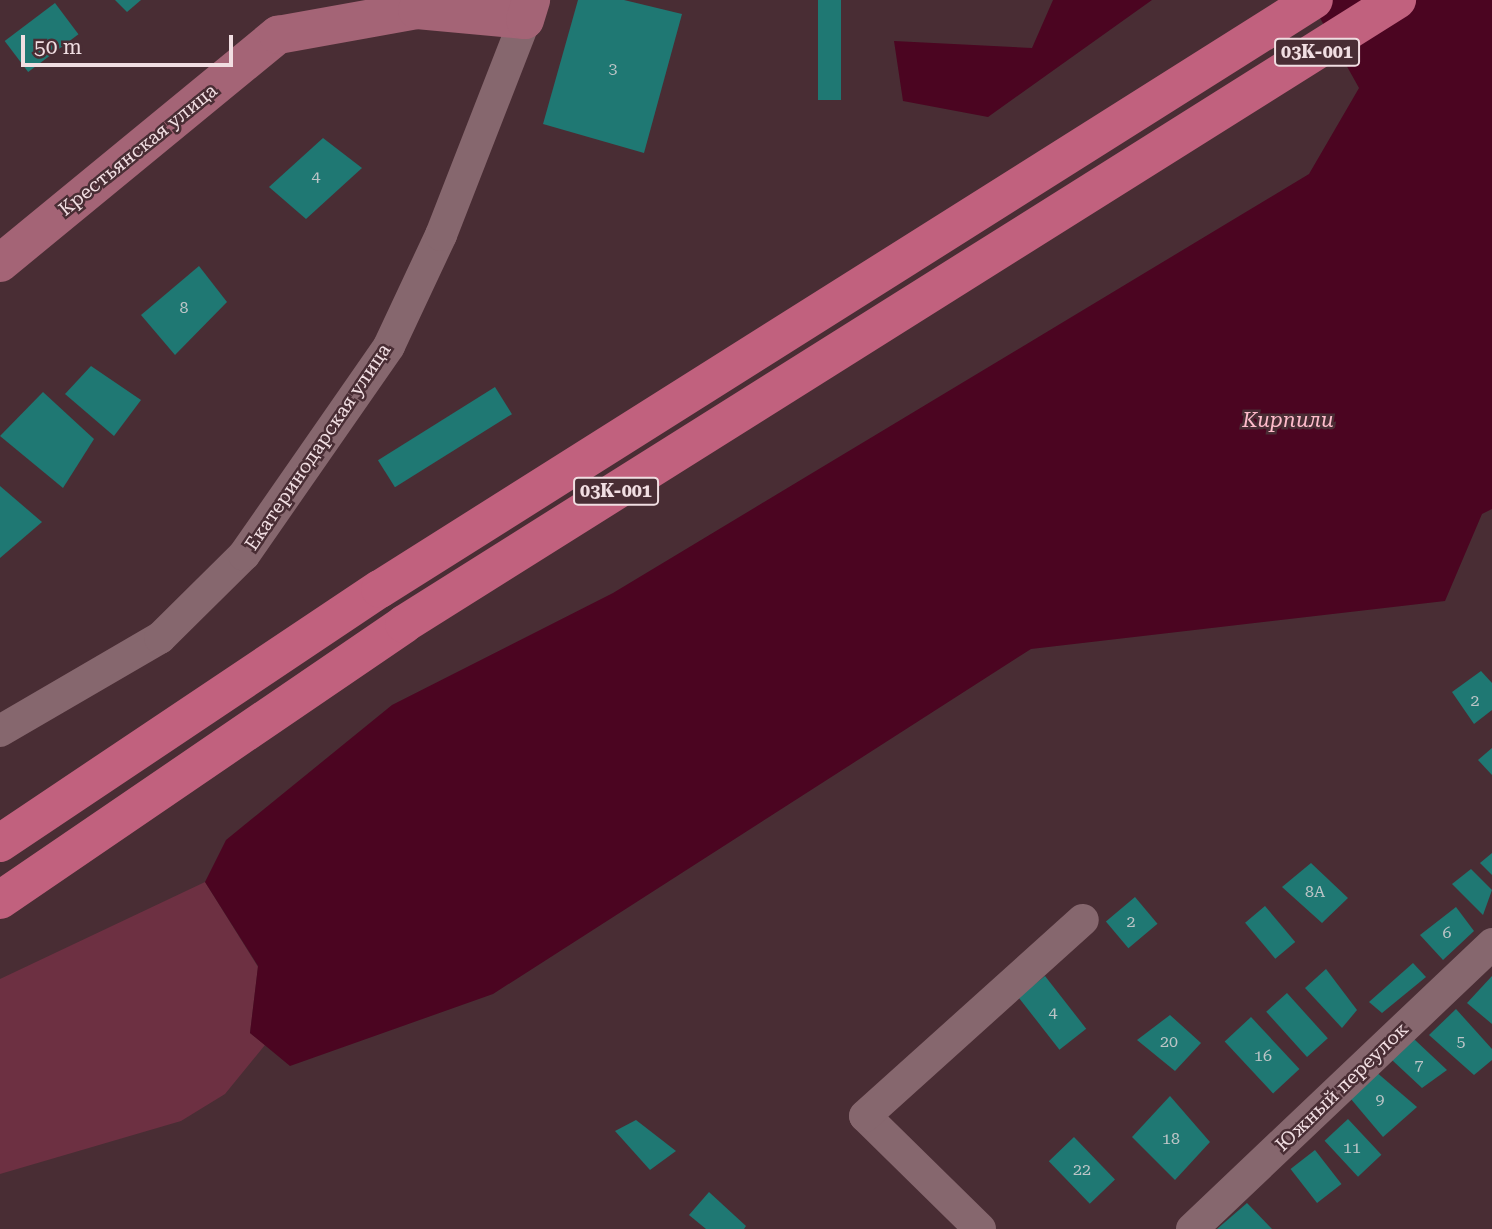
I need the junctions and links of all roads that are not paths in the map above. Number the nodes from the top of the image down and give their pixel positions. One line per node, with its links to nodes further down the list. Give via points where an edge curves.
1 (1314, 0): 6 (main road, 03К-001, via 380,589)
2 (1397, 0): 7 (main road, 03К-001, via 404,624)
3 (528, 10): 4 (main road, Крестьянская улица, via 416,10 278,34); 5 (street, Екатеринодарская улица, via 441,235 389,346 244,555 160,638)
4 (0, 263)
5 (0, 731)
6 (0, 843)
7 (0, 900)
8 (1083, 920): 10 (street, via 865,1116)
9 (1492, 944): 11 (street, Южный переулок)
10 (980, 1229)
11 (1192, 1229)

